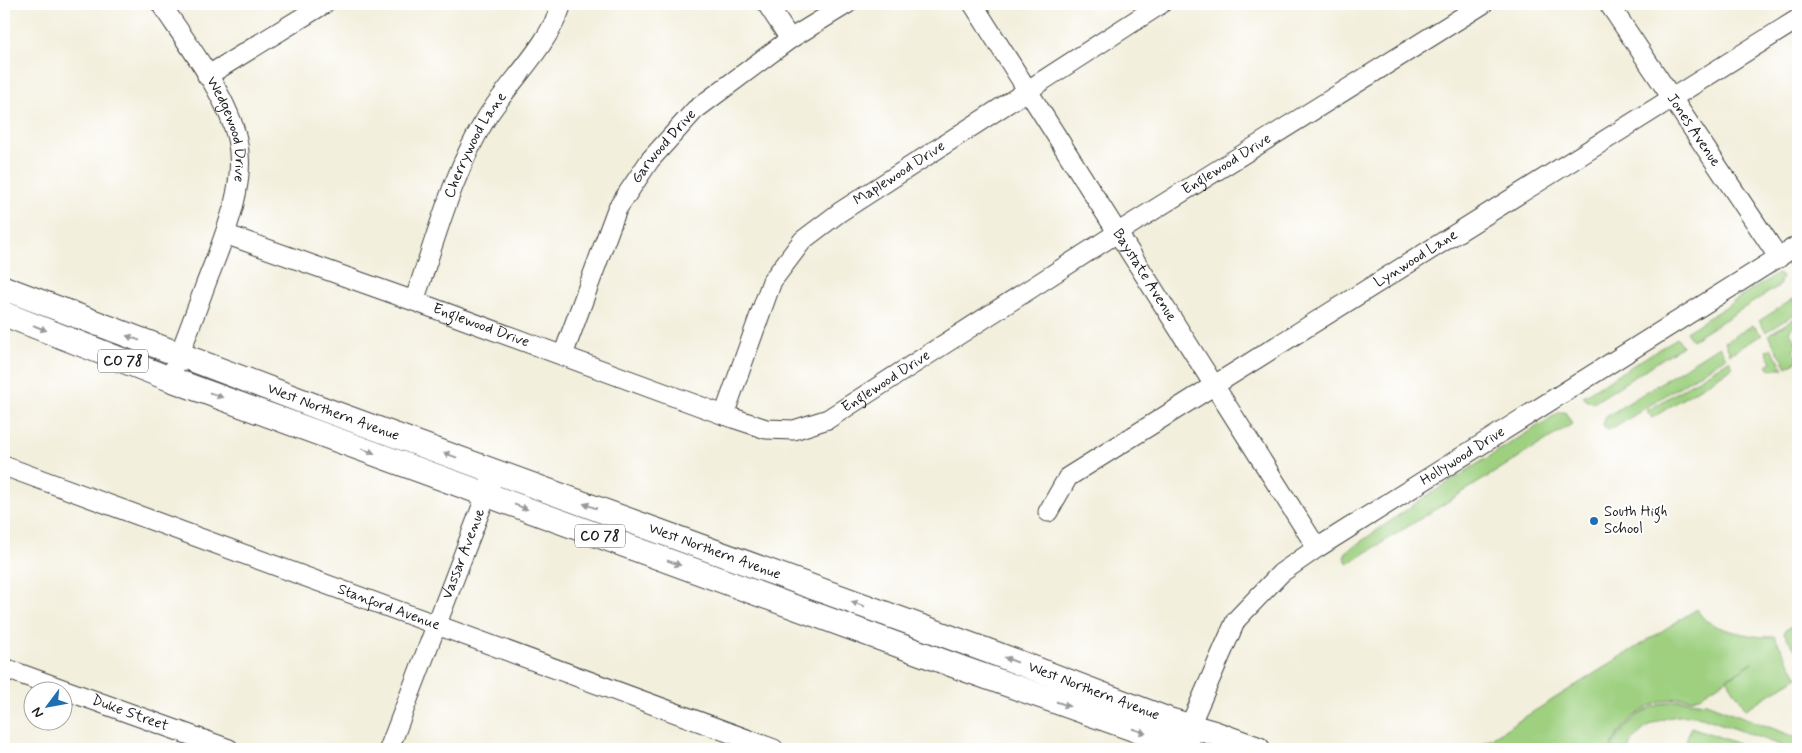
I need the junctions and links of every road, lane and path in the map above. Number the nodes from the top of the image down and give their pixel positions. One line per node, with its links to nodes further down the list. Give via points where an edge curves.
1 (161, 4): 12 (street, Wedgewood Drive)
2 (324, 4): 12 (street)
3 (562, 4): 20 (street, Cherrywood Lane, via 550,31 488,117 464,158)
4 (767, 4): 11 (street)
5 (847, 4): 11 (street, Garwood Drive)
6 (973, 4): 13 (street, Baystate Avenue)
7 (1161, 4): 13 (street, Maplewood Drive)
8 (1483, 4): 15 (street, Englewood Drive)
9 (1609, 4): 14 (street, Jones Avenue)
10 (1798, 19): 14 (street, Lynwood Lane)
11 (790, 39): 23 (street, Garwood Drive, via 695,110 650,160 617,209)
12 (208, 76): 16 (street, Wedgewood Drive, via 230,118 237,140 236,196)
13 (1026, 90): 15 (street, Baystate Avenue); 26 (street, Maplewood Drive, via 840,212 803,240 772,281)
14 (1672, 98): 18 (street, Jones Avenue); 25 (street, Lynwood Lane)
15 (1116, 233): 25 (street, Baystate Avenue); 26 (street, Englewood Drive, via 828,420 794,430 766,429)
16 (225, 234): 20 (street, Englewood Drive); 22 (street, Wedgewood Drive)
17 (1798, 245): 18 (street, Hollywood Drive)
18 (1779, 258): 31 (street, Hollywood Drive)
19 (4, 288): 22 (main road, West Northern Avenue / CO 78, one-way to 19)
20 (414, 300): 23 (street, Englewood Drive)
21 (4, 314): 24 (main road, West Northern Avenue / CO 78, one-way to 24)
22 (179, 355): 24 (street, Wedgewood Drive); 28 (main road, West Northern Avenue / CO 78, one-way to 22)
23 (563, 355): 26 (street, Englewood Drive)
24 (170, 379): 29 (main road, West Northern Avenue / CO 78, one-way to 29)
25 (1214, 386): 30 (street, Lynwood Lane, via 1068,477); 31 (street, Baystate Avenue)
26 (724, 415)
27 (4, 466): 32 (street, Stanford Avenue)
28 (495, 472): 29 (street, Vassar Avenue); 34 (main road, West Northern Avenue / CO 78, one-way to 28, via 1169,720)
29 (486, 494): 32 (street, Vassar Avenue); 34 (main road, West Northern Avenue / CO 78, one-way to 34, via 964,669)
30 (1048, 512)
31 (1316, 548): 34 (street, Hollywood Drive, via 1281,573 1236,620)
32 (438, 626): 36 (street, Vassar Avenue); 37 (street, Stanford Avenue)
33 (4, 668): 35 (street, Duke Street)
34 (1185, 742): 38 (main road, West Northern Avenue / CO 78)
35 (229, 749)
36 (389, 749)
37 (774, 749)
38 (1258, 749)

